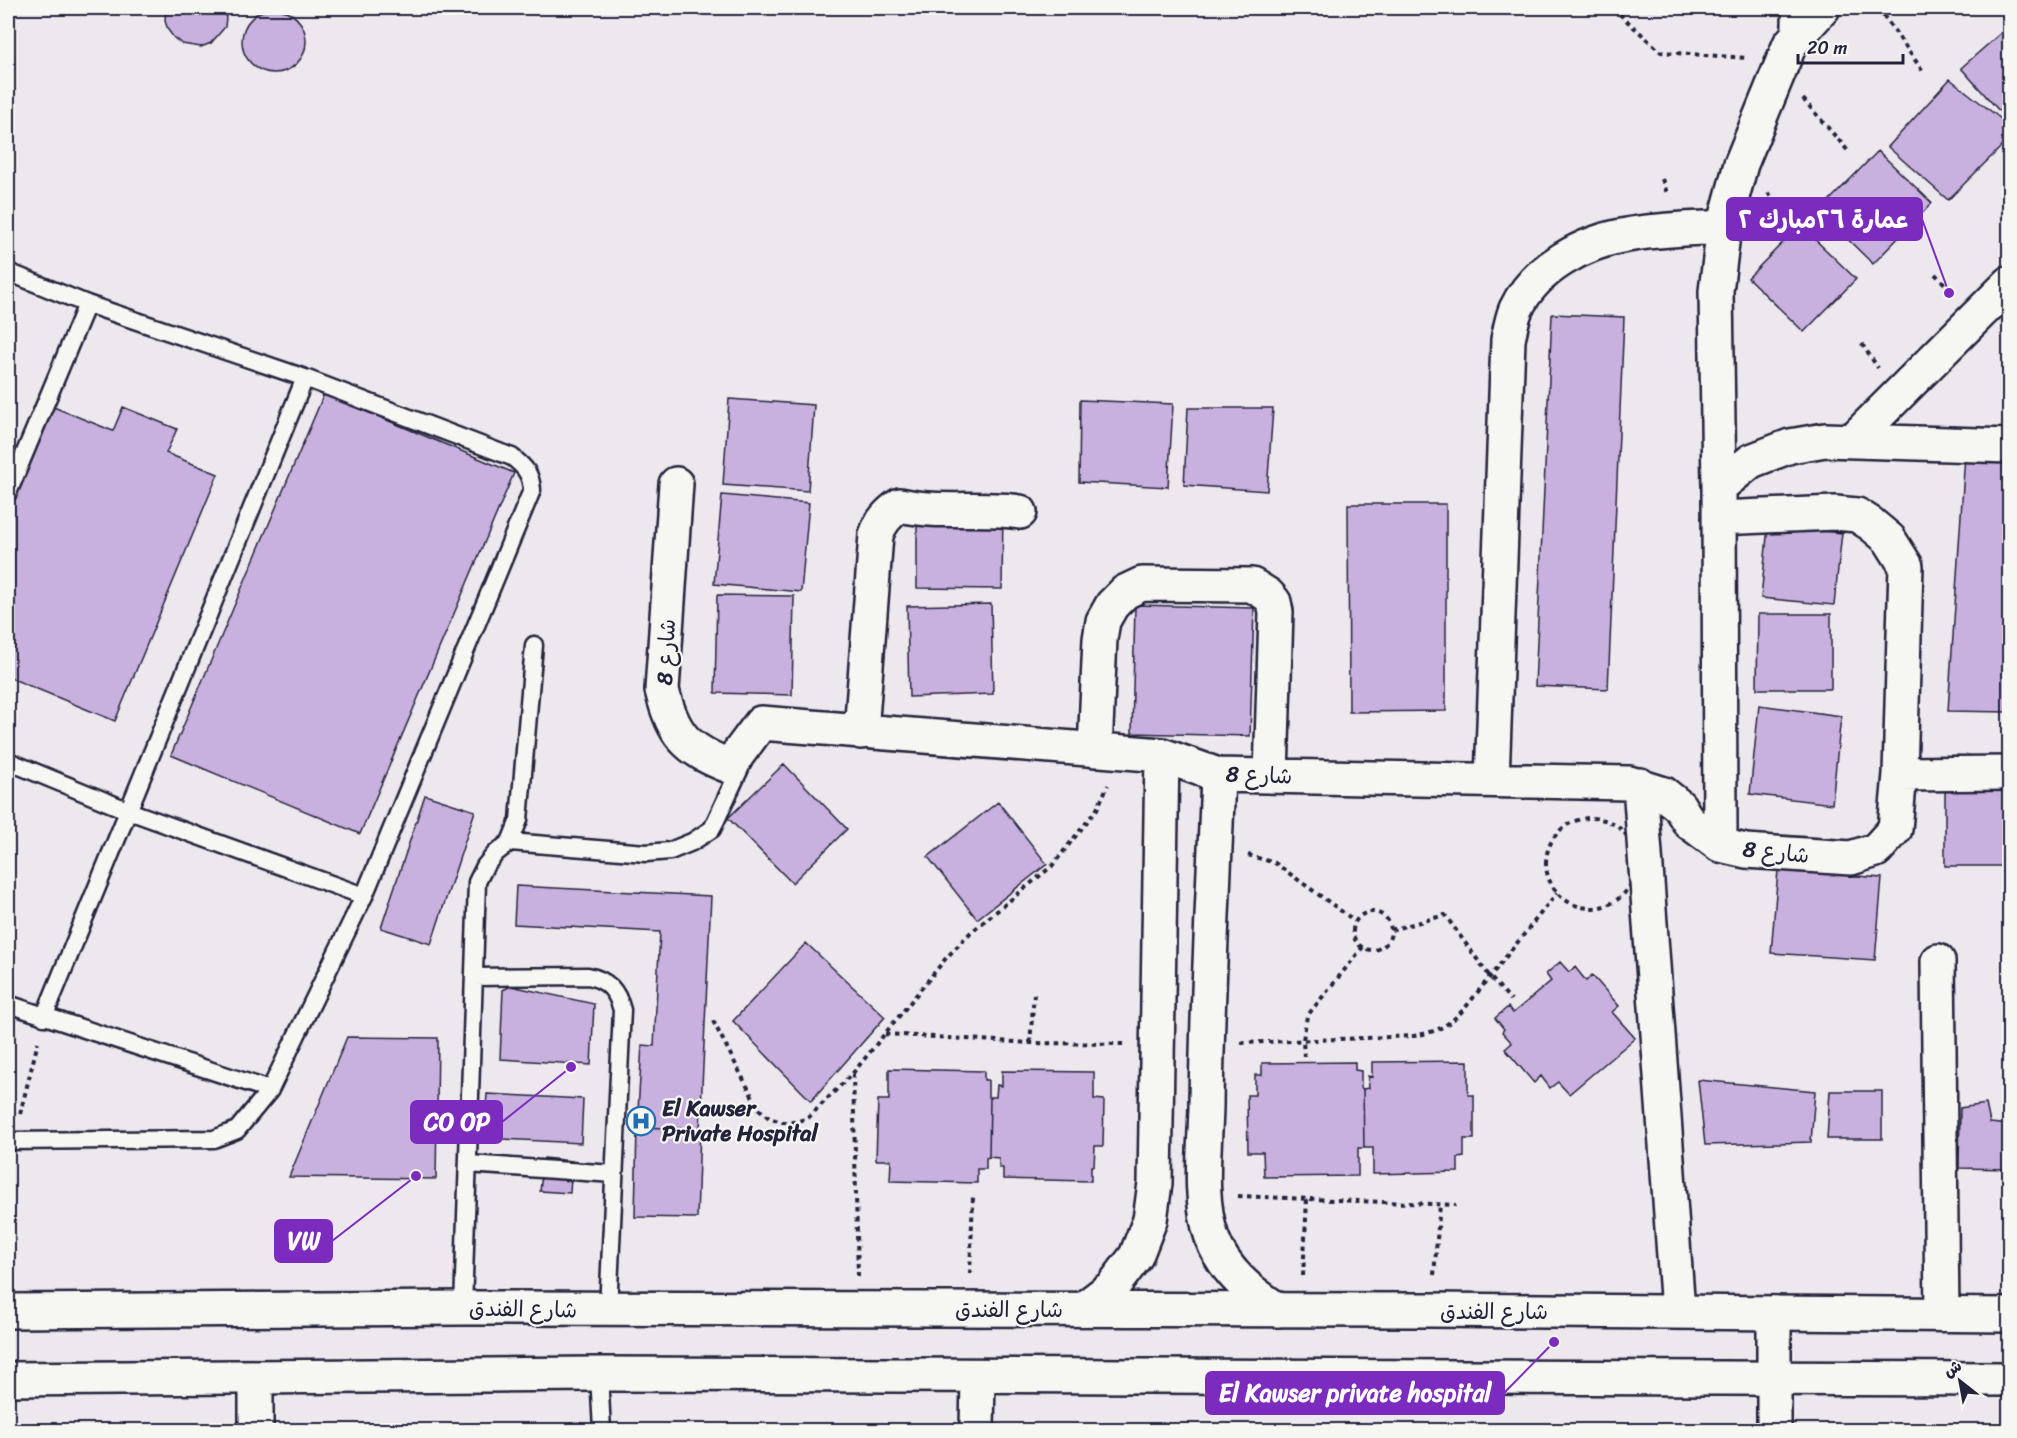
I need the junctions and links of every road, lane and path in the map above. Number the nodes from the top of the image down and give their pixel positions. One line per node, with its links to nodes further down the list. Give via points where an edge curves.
1 (1613, 8): 5 (path, via 1661,52)
2 (1791, 8): 5 (lane)
3 (1823, 8): 5 (street)
4 (1878, 8): 6 (path)
5 (1784, 59): 7 (path); 8 (street, via 1741,164)
6 (1925, 74)
7 (1849, 152)
8 (1724, 227): 17 (street, via 1716,291); 29 (street, via 1626,235 1591,246 1557,262 1532,283 1516,310 1508,340)
9 (8, 272): 11 (lane)
10 (2010, 283): 13 (street)
11 (87, 304): 12 (lane); 16 (lane)
12 (305, 378): 31 (lane); 36 (lane, via 512,457 526,468 532,481 532,490)
13 (1852, 441): 14 (street); 17 (street, via 1825,440 1790,446 1751,461)
14 (2010, 446)
15 (676, 484): 20 (street, شارع 8, via 662,690 669,716 683,739 703,756 729,766)
16 (8, 493)
17 (1719, 503): 26 (street, شارع 8, via 1857,515 1889,538 1906,566); 34 (street)
18 (1020, 512): 21 (street, via 917,509 900,505 881,522 876,535)
19 (534, 645): 32 (lane, via 519,820)
20 (761, 723): 21 (street, شارع 8); 32 (lane, via 712,829 692,842 646,853)
21 (861, 732): 22 (street, شارع 8)
22 (1109, 751): 23 (street, شارع 8); 28 (street, via 1100,639 1103,621 1112,605 1125,592 1142,584 1251,585 1268,595 1276,612); 48 (path, via 1097,809 1071,843 1052,866 970,933)
23 (1162, 754): 27 (street, شارع 8); 52 (street)
24 (8, 761): 31 (lane)
25 (2010, 773): 26 (street)
26 (1900, 774): 34 (street, شارع 8, via 1895,829 1876,850 1851,858 1746,851)
27 (1218, 775): 28 (street, شارع 8); 33 (street)
28 (1271, 776): 29 (street, شارع 8)
29 (1492, 780): 30 (street, شارع 8)
30 (1640, 785): 34 (street, شارع 8, via 1664,794 1679,806 1689,822); 72 (street)
31 (129, 811): 36 (lane); 46 (lane)
32 (510, 842): 41 (lane, via 485,866 477,882)
33 (1216, 845): 37 (path, via 1275,863); 51 (street)
34 (1720, 845)
35 (1557, 893): 35 (path, via 1584,908 1600,907 1620,897 1634,878 1636,862 1625,834 1598,819 1582,819 1562,830 1548,849 1546,865); 42 (path)
36 (364, 896): 55 (lane)
37 (1355, 921): 38 (path, via 1372,911 1389,921); 39 (path, via 1355,941)
38 (1391, 930): 39 (path, via 1382,947); 42 (path, via 1445,915)
39 (1362, 947): 49 (path, via 1307,1016)
40 (1938, 961): 74 (street)
41 (474, 977): 57 (lane); 58 (lane, via 588,976 598,978 615,991 622,1010)
42 (1490, 977): 44 (path); 49 (path, via 1451,1022 1434,1032)
43 (1035, 994): 50 (path)
44 (1511, 1000)
45 (8, 1004): 46 (lane)
46 (44, 1017): 55 (lane); 56 (path)
47 (713, 1021): 54 (path, via 752,1098 769,1118 795,1122 808,1118)
48 (884, 1034): 50 (path); 54 (path)
49 (1303, 1040): 51 (path); 53 (path)
50 (1030, 1043): 52 (path)
51 (1206, 1044): 59 (street)
52 (1157, 1045): 67 (street, via 1155,1183 1150,1220 1136,1256 1113,1286)
53 (1304, 1056)
54 (853, 1073): 65 (path)
55 (270, 1090): 56 (lane, via 237,1130 214,1139)
56 (11, 1141)
57 (468, 1164): 58 (lane); 64 (lane)
58 (614, 1174): 68 (lane)
59 (1204, 1195): 61 (path); 69 (street, via 1212,1239 1228,1268 1250,1292)
60 (973, 1197): 66 (path)
61 (1307, 1199): 62 (path); 69 (path)
62 (1440, 1204): 63 (path); 70 (path)
63 (1456, 1205)
64 (463, 1308): 68 (street, شارع الفندق); 71 (street, شارع الفندق)
65 (859, 1309): 66 (street, شارع الفندق); 68 (street, شارع الفندق)
66 (969, 1309): 67 (street, شارع الفندق)
67 (1083, 1309): 69 (street, شارع الفندق)
68 (608, 1310)
69 (1290, 1310): 70 (street, شارع الفندق)
70 (1431, 1310): 72 (street, شارع الفندق)
71 (8, 1311)
72 (1678, 1311): 73 (street, شارع الفندق)
73 (1774, 1313): 74 (street, شارع الفندق); 79 (street)
74 (1942, 1314): 75 (street, شارع الفندق)
75 (2010, 1315)
76 (599, 1374): 77 (street); 78 (street); 83 (lane)
77 (978, 1376): 79 (street); 84 (street)
78 (256, 1378): 80 (street); 82 (street)
79 (1773, 1378): 81 (street); 85 (street)
80 (8, 1379)
81 (2010, 1379)
82 (256, 1431)
83 (602, 1431)
84 (977, 1431)
85 (1774, 1431)

